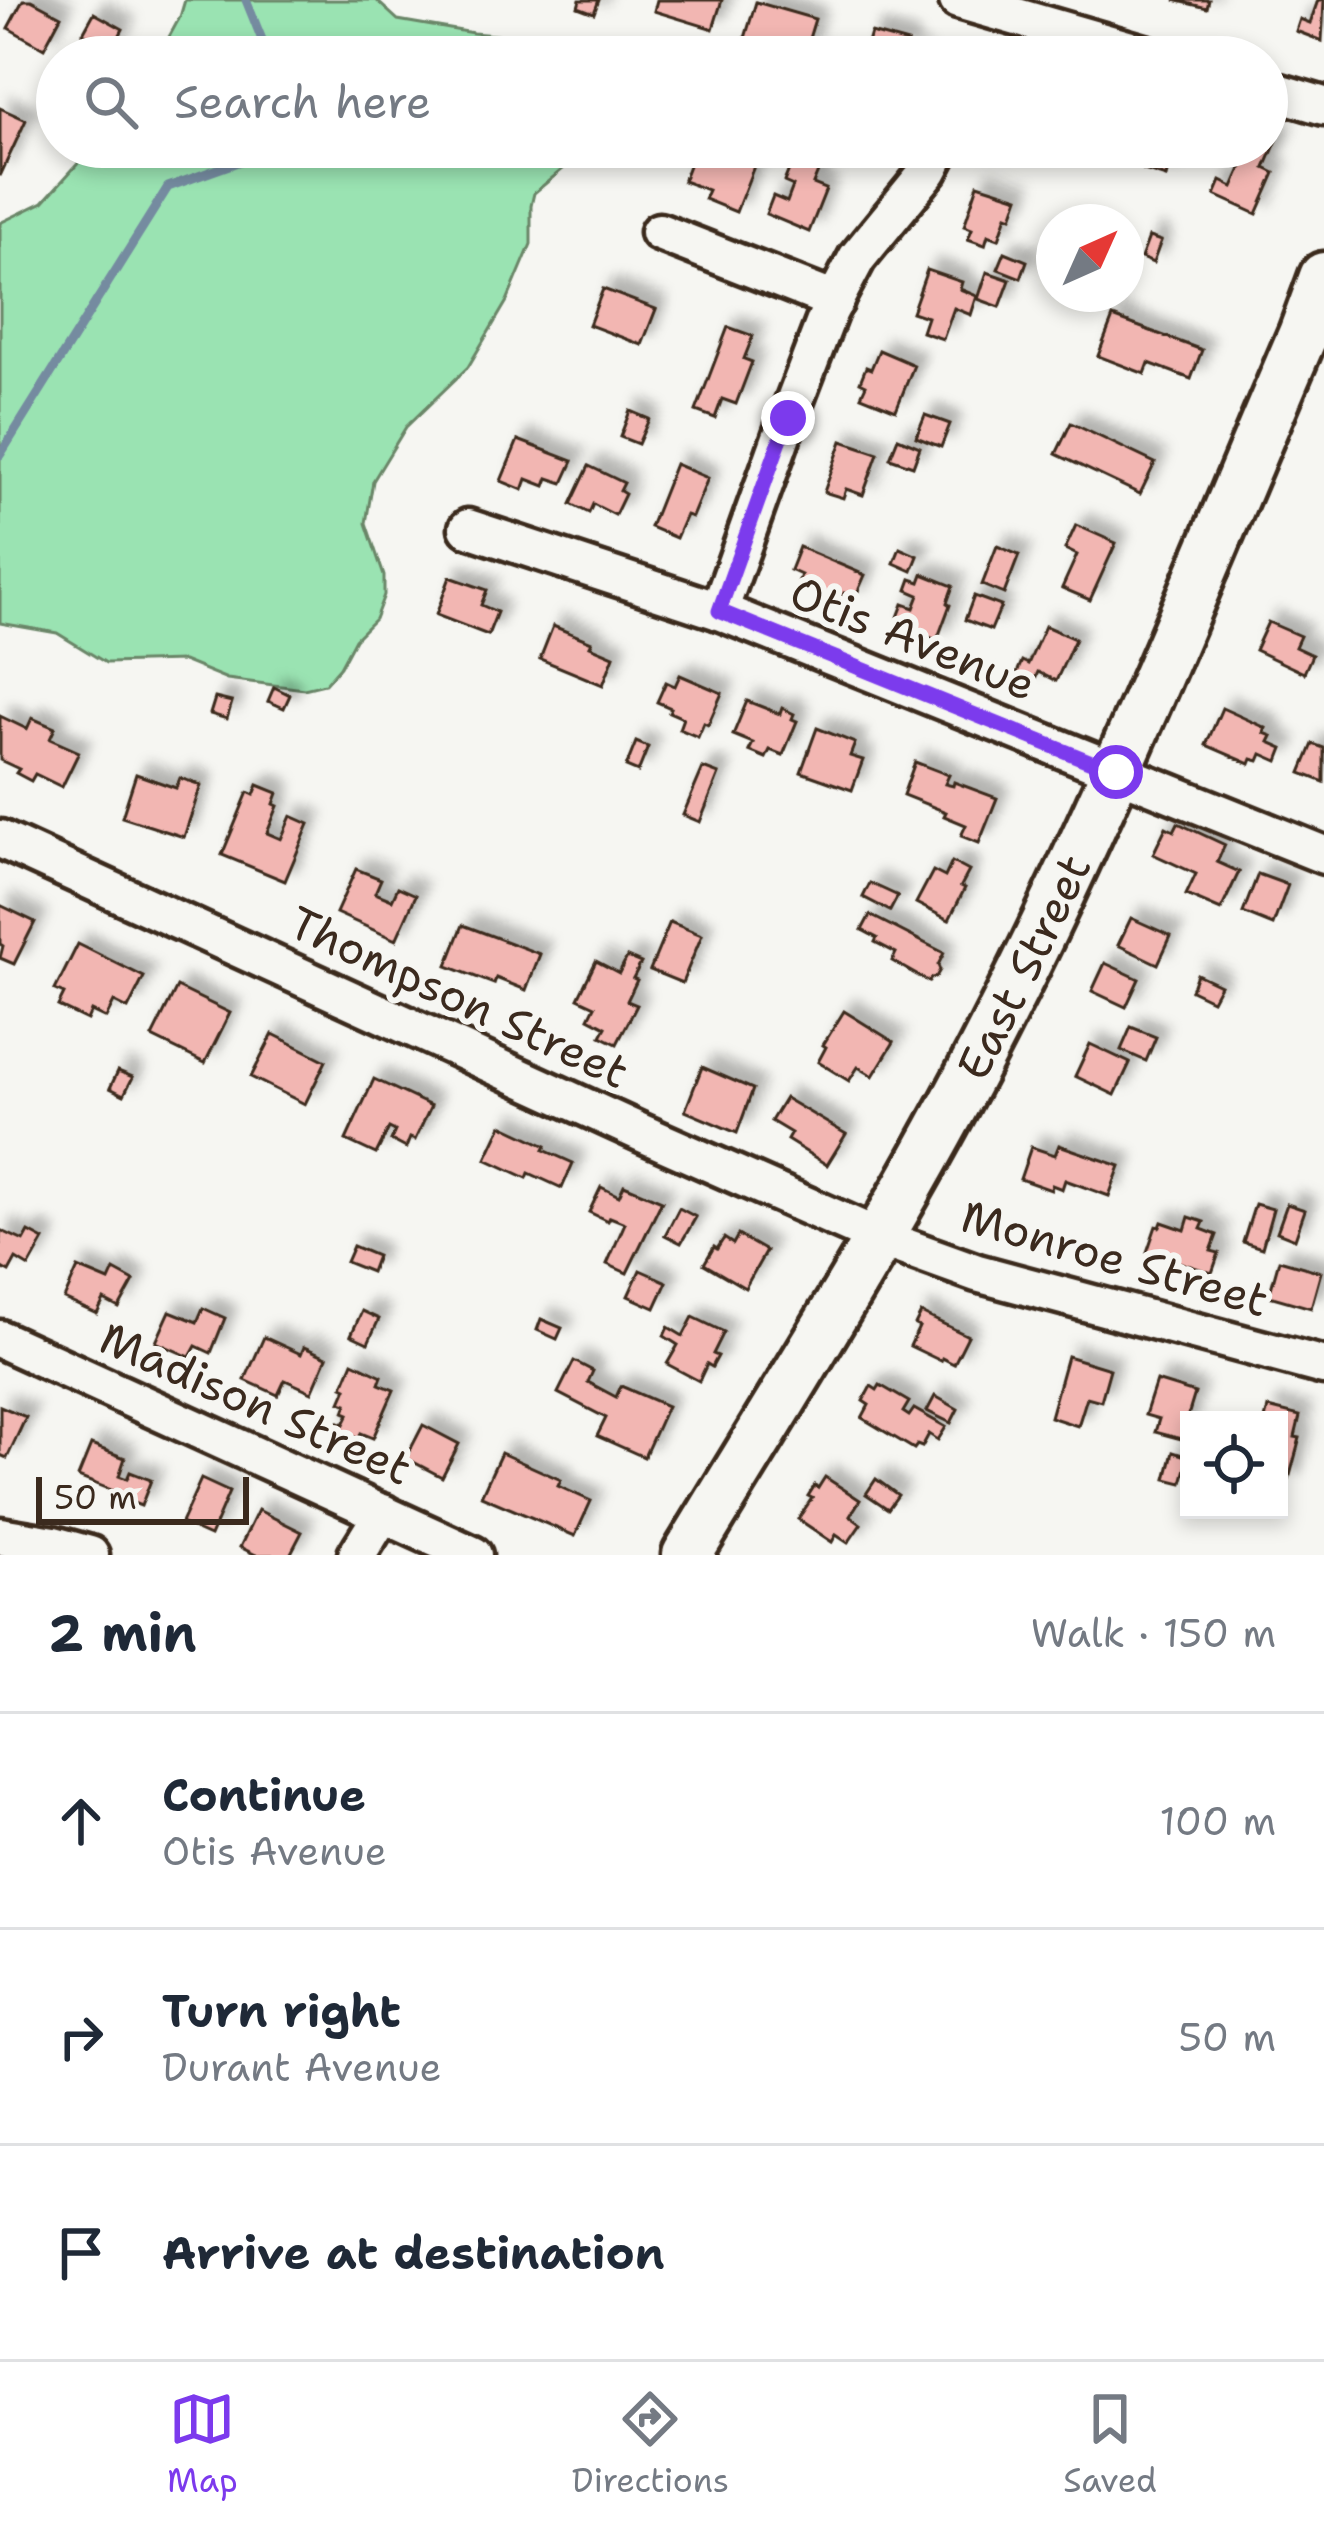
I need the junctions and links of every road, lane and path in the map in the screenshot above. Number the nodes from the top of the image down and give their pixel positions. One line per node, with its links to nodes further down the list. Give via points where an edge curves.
1 (958, 0): 2 (street)
2 (1082, 36)
3 (1288, 95): 4 (street)
4 (1324, 106)
5 (929, 168): 8 (street, via 857,258)
6 (659, 232): 8 (street)
7 (1324, 277): 9 (main road, East Street)
8 (835, 302): 11 (street)
9 (1313, 339): 12 (main road, East Street)
10 (468, 528): 11 (street, Otis Avenue)
11 (719, 611): 12 (street, Otis Avenue)
12 (1116, 772): 14 (street, Otis Avenue); 15 (main road, East Street, via 993,1029)
13 (0, 839): 15 (street, Thompson Street)
14 (1324, 855)
15 (880, 1238): 17 (street, Monroe Street, via 977,1273); 23 (main road, East Street)
16 (0, 1340): 18 (street, Madison Street)
17 (1324, 1366)
18 (383, 1513): 21 (street); 22 (street, Madison Street)
19 (0, 1536): 20 (street)
20 (90, 1555)
21 (357, 1555)
22 (473, 1555)
23 (687, 1555)

